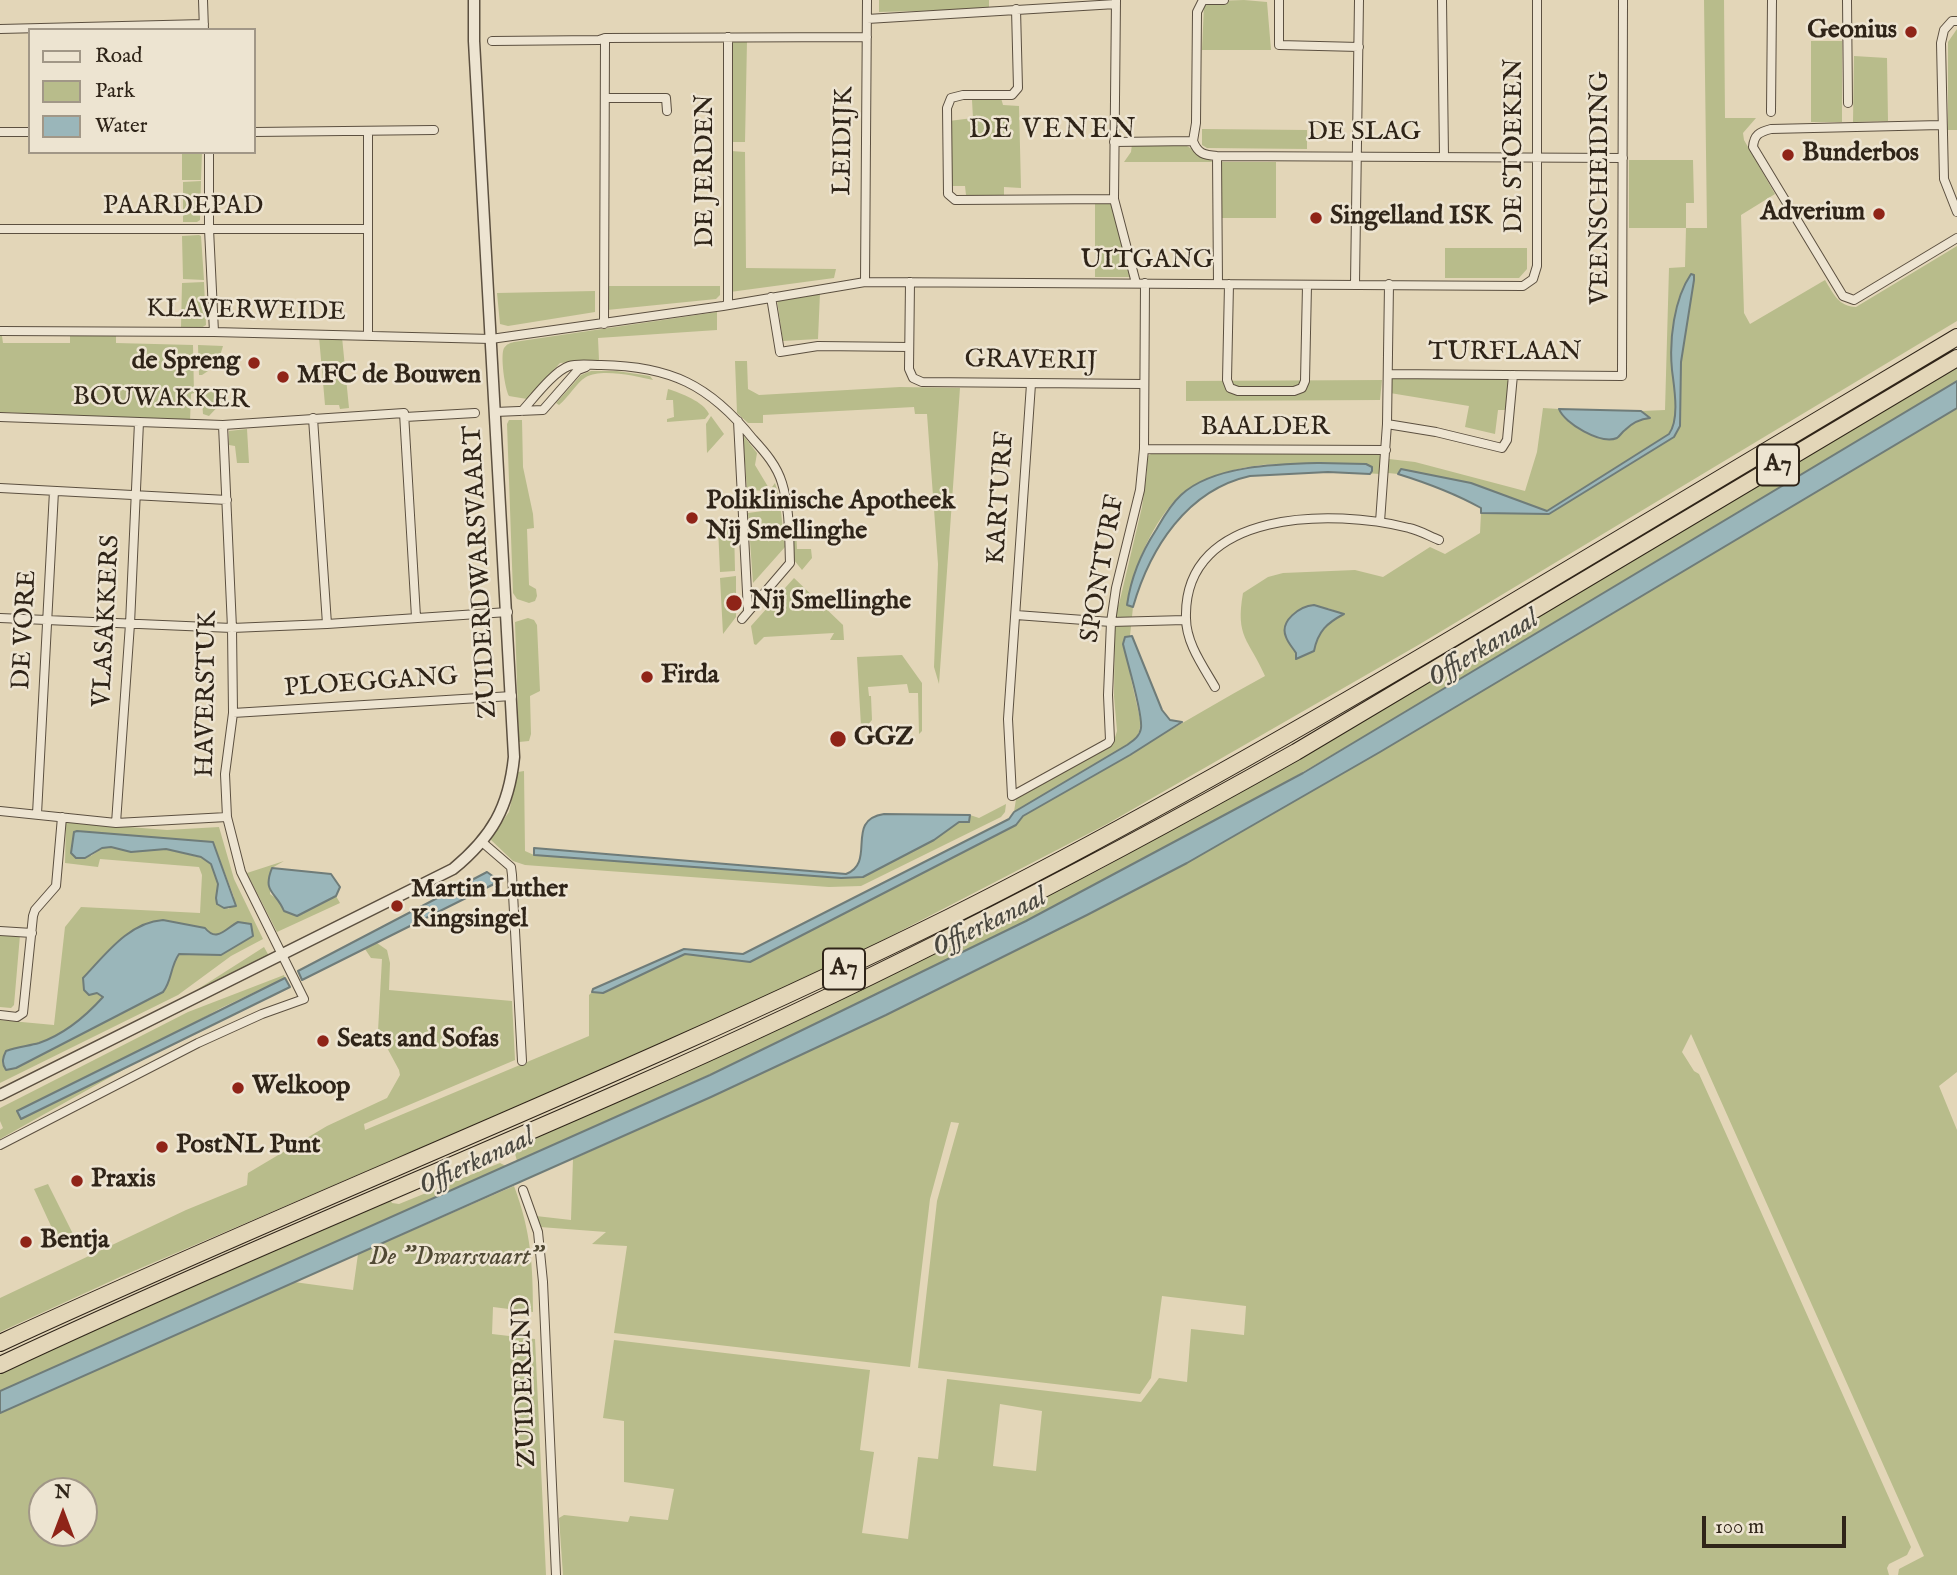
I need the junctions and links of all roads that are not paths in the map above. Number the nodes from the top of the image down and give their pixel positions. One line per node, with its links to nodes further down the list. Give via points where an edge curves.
1 (203, 0): 17 (street)
2 (474, 0): 66 (street, ZUIDERDWARSVAART)
3 (867, 0): 15 (street, LEIDIJK)
4 (1224, 0): 36 (street, via 1203,0 1197,12)
5 (1279, 0): 25 (street, via 1279,45)
6 (1359, 0): 25 (street)
7 (1442, 0): 41 (street)
8 (1537, 0): 42 (street, DE STOEKEN)
9 (1623, 0): 43 (street, VEENSCHEIDING)
10 (1772, 0): 29 (street)
11 (1847, 0): 27 (street)
12 (1116, 2): 13 (street); 37 (street)
13 (1028, 4): 14 (street)
14 (1016, 9): 15 (street); 44 (street, via 1018,88 1012,95 951,98 947,108 948,194 955,200)
15 (867, 19): 22 (street, LEIDIJK)
16 (1957, 21): 30 (street, via 1944,30 1941,43)
17 (204, 27): 18 (street)
18 (57, 28)
19 (0, 29): 20 (street)
20 (28, 29)
21 (728, 37): 22 (street); 23 (street); 60 (street, DE JERDEN)
22 (867, 37): 50 (street, LEIDIJK)
23 (605, 38): 24 (street); 26 (street)
24 (492, 41)
25 (1359, 47): 39 (street)
26 (605, 98): 28 (street, via 666,98); 61 (street)
27 (1848, 103)
28 (667, 111)
29 (1771, 111)
30 (1941, 125): 45 (street, via 1944,179); 49 (street, via 1771,129 1760,132 1753,147 1843,296 1854,300)
31 (434, 130): 32 (street)
32 (368, 131): 35 (street); 48 (street)
33 (0, 132): 34 (street)
34 (28, 132)
35 (256, 132)
36 (1193, 141): 37 (street); 40 (street, via 1202,153)
37 (1114, 142): 44 (street)
38 (209, 154): 47 (street)
39 (1357, 155): 40 (street, DE SLAG); 41 (street, DE SLAG); 55 (street)
40 (1217, 156): 53 (street)
41 (1444, 156): 42 (street, DE SLAG)
42 (1537, 157): 43 (street, DE SLAG); 58 (street, DE STOEKEN, via 1537,266 1533,279)
43 (1623, 158): 72 (street, VEENSCHEIDING)
44 (1114, 199): 52 (street)
45 (1957, 212)
46 (0, 229): 47 (street, PAARDEPAD)
47 (209, 229): 48 (street, PAARDEPAD); 63 (street)
48 (367, 229): 64 (street)
49 (1957, 238)
50 (865, 282): 51 (street, UITGANG); 59 (street, UITGANG)
51 (910, 282): 52 (street, UITGANG); 67 (street, GRAVERIJ)
52 (1141, 283): 53 (street, UITGANG); 74 (street)
53 (1218, 284): 54 (street, UITGANG)
54 (1229, 284): 57 (street, UITGANG); 57 (street, via 1227,380 1230,388 1238,391 1302,388)
55 (1354, 284): 56 (street, UITGANG); 57 (street, UITGANG)
56 (1388, 284): 58 (street, UITGANG); 70 (street)
57 (1307, 285)
58 (1523, 286)
59 (771, 297): 60 (street, UITGANG); 67 (street, via 780,352 818,346)
60 (728, 304): 61 (street, UITGANG)
61 (604, 324): 66 (street, UITGANG)
62 (0, 331): 63 (street, KLAVERWEIDE)
63 (214, 332): 64 (street, KLAVERWEIDE)
64 (368, 335): 66 (street, KLAVERWEIDE)
65 (1957, 337): 123 (highway, A7, via 1283,738 1045,868 645,1061)
66 (491, 339): 76 (street, ZUIDERDWARSVAART)
67 (909, 347): 73 (street, GRAVERIJ, via 909,369 913,378 922,382)
68 (1957, 358): 124 (highway, A7, via 1296,752 926,950 629,1088 183,1280)
69 (587, 366): 75 (street, via 542,410); 75 (street, via 561,369); 81 (street, via 627,365 683,380 706,391)
70 (1388, 374): 71 (street, TURFLAAN); 83 (street)
71 (1513, 374): 72 (street, TURFLAAN); 83 (street, via 1507,440 1502,448)
72 (1622, 376)
73 (1031, 384): 74 (street, GRAVERIJ); 95 (street, KARTURF)
74 (1144, 384): 85 (street, SPONTURF)
75 (523, 411): 76 (street)
76 (495, 412): 94 (street, ZUIDERDWARSVAART)
77 (475, 413): 78 (street, BOUWAKKER)
78 (405, 415): 80 (street, BOUWAKKER); 96 (street)
79 (0, 417): 82 (street, BOUWAKKER)
80 (313, 418): 84 (street, BOUWAKKER); 103 (street)
81 (738, 421): 93 (street); 93 (street, via 771,460 788,506 790,564)
82 (139, 422): 84 (street, BOUWAKKER); 89 (street, VLASAKKERS)
83 (1387, 424): 86 (street)
84 (223, 425): 90 (street, HAVERSTUK)
85 (1144, 449): 86 (street, BAALDER); 101 (street, SPONTURF, via 1140,491)
86 (1386, 450): 91 (street)
87 (0, 488): 88 (street)
88 (54, 491): 89 (street); 100 (street, DE VORE)
89 (136, 496): 90 (street); 102 (street, VLASAKKERS)
90 (227, 500): 104 (street, HAVERSTUK)
91 (1380, 522): 92 (street, via 1412,528); 99 (street, via 1326,519 1242,532 1206,558 1189,594)
92 (1439, 540)
93 (748, 611): 98 (street)
94 (508, 612): 96 (street); 106 (street, ZUIDERDWARSVAART)
95 (1016, 615): 101 (street); 108 (street, KARTURF)
96 (416, 617): 103 (street)
97 (0, 618): 100 (street)
98 (742, 619)
99 (1185, 620): 101 (street); 105 (street, via 1195,653)
100 (47, 621): 102 (street); 110 (street, DE VORE)
101 (1111, 622): 108 (street, SPONTURF, via 1108,743 1012,796)
102 (130, 624): 104 (street); 113 (street, VLASAKKERS)
103 (327, 624): 104 (street)
104 (232, 628): 107 (street, HAVERSTUK)
105 (1215, 687)
106 (512, 696): 107 (street, PLOEGGANG); 114 (street, ZUIDERDWARSVAART, via 510,784 496,822)
107 (233, 713): 112 (street, HAVERSTUK, via 225,774)
108 (1008, 719)
109 (0, 811): 110 (street)
110 (37, 814): 111 (street)
111 (62, 817): 113 (street); 116 (street, via 56,886 35,910)
112 (227, 817): 113 (street); 117 (street, HAVERSTUK, via 241,872)
113 (116, 823)
114 (482, 842): 117 (street, ZUIDERDWARSVAART, via 453,869); 119 (street, via 511,867)
115 (0, 931): 116 (street)
116 (32, 933): 118 (street, via 23,1013)
117 (280, 954): 120 (street); 121 (street, via 304,999 217,1034)
118 (0, 1015)
119 (522, 1061)
120 (0, 1095)
121 (0, 1145)
122 (523, 1190): 125 (street, ZUIDEREND, via 538,1232)
123 (0, 1343)
124 (0, 1365)
125 (556, 1575)

